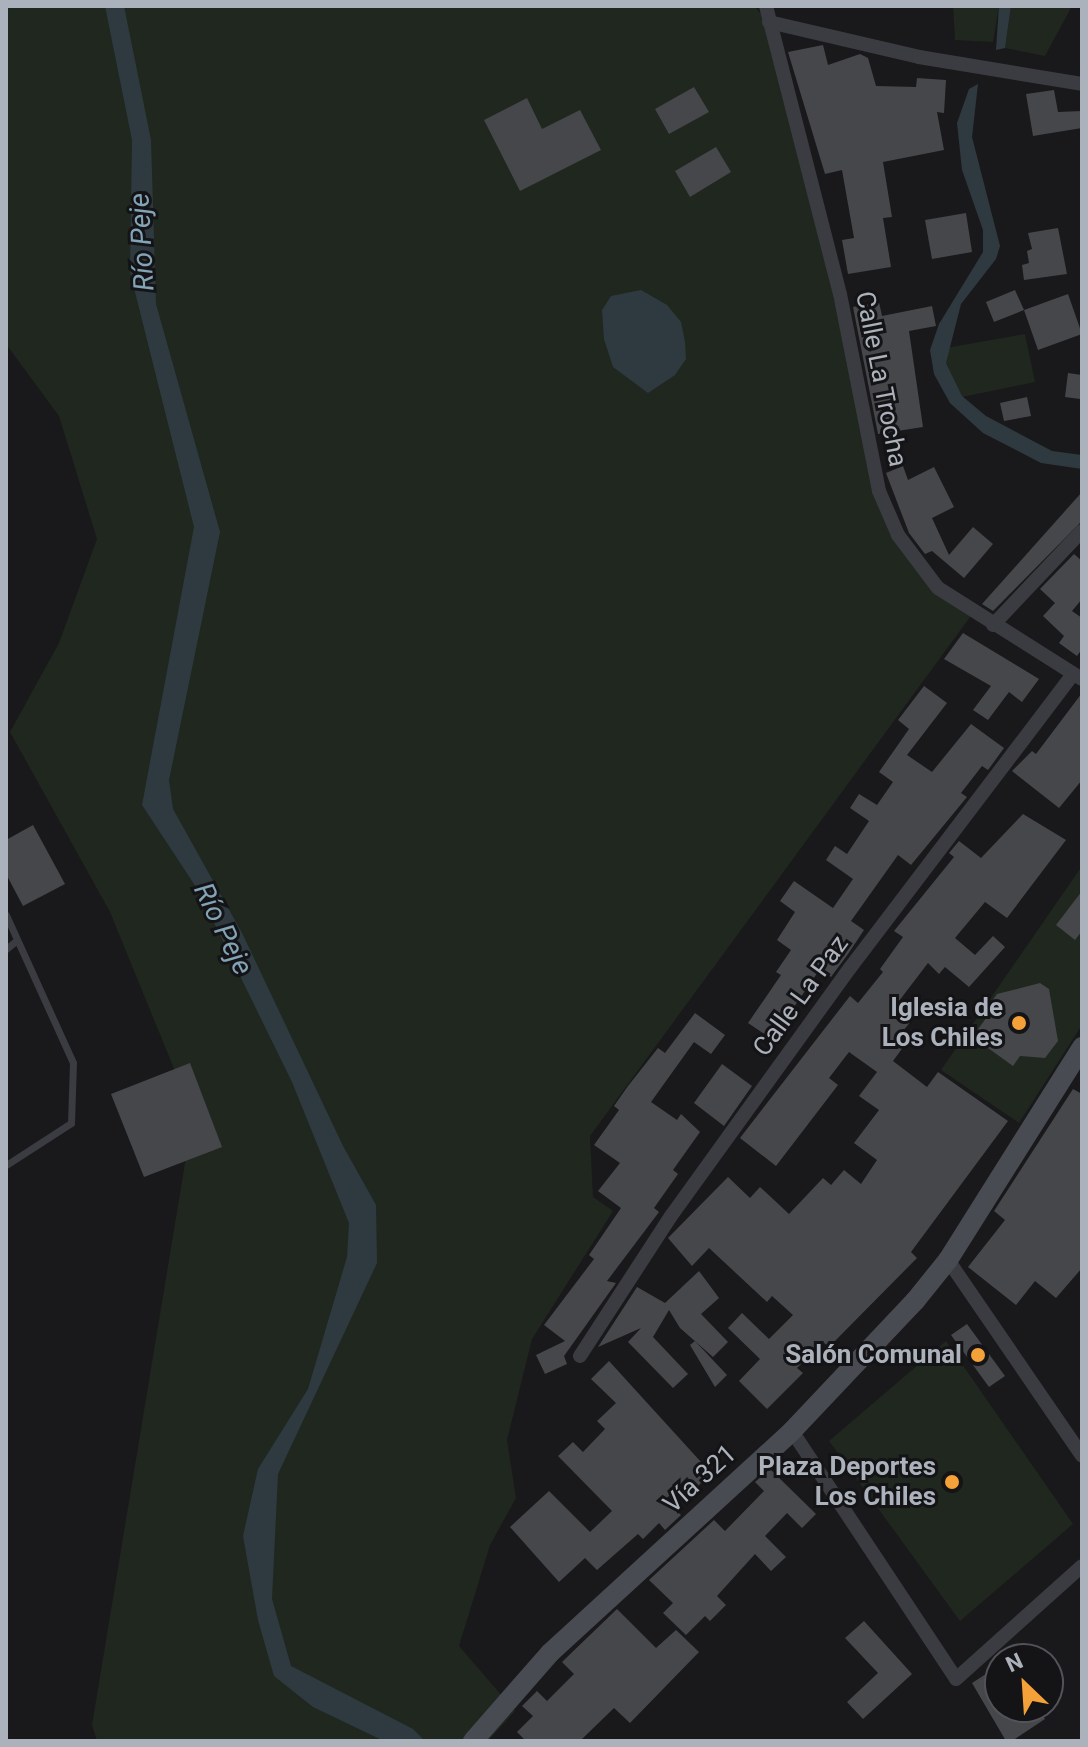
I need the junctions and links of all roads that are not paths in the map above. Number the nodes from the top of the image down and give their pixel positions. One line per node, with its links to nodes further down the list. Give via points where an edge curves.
1 (754, 6): 3 (street, Calle La Trocha)
2 (766, 6): 3 (street)
3 (769, 22): 4 (street, via 919,57); 6 (street, Calle La Trocha, via 840,294 879,491 924,576)
4 (1082, 84)
5 (1082, 531): 6 (street)
6 (993, 625): 7 (street, Calle La Trocha)
7 (1077, 677): 14 (street, Calle La Paz, via 832,992 671,1216)
8 (6, 915): 9 (lane)
9 (16, 941): 10 (lane); 12 (lane, via 73,1063 71,1123)
10 (6, 949)
11 (1082, 1047): 13 (street, Vía 321)
12 (6, 1165)
13 (948, 1260): 15 (street, Vía 321); 16 (street)
14 (580, 1356)
15 (792, 1431): 17 (street, via 956,1679); 18 (street, Vía 321, via 581,1623)
16 (1082, 1456)
17 (1082, 1566)
18 (473, 1741)

